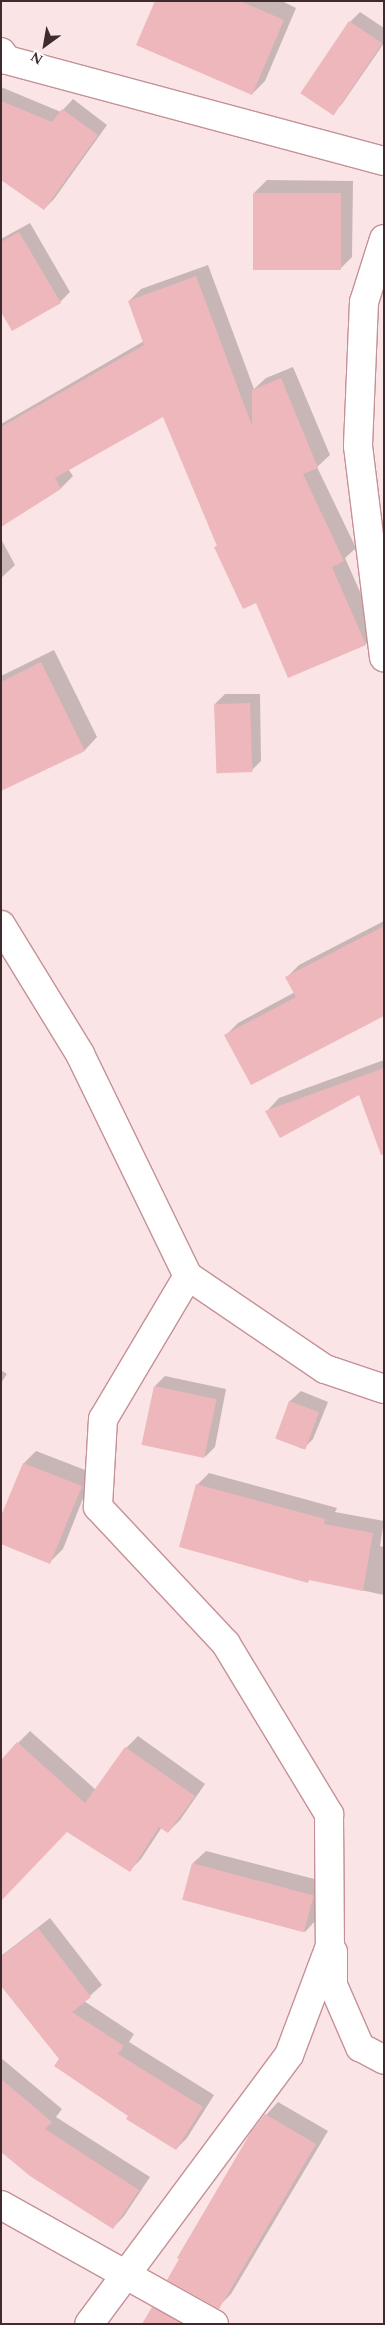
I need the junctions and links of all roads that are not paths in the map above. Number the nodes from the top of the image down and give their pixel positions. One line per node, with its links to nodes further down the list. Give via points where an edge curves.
1 (1, 52): 2 (street, via 7,60)
2 (384, 161)
3 (384, 239): 4 (street, via 364,302 358,446)
4 (384, 657)
5 (1, 925): 6 (street, via 80,1054)
6 (188, 1276): 7 (street, via 325,1369); 8 (street, via 103,1419 98,1507 226,1644)
7 (384, 1389)
8 (329, 1814): 9 (street, via 333,1986 360,2047); 11 (street, via 330,1946 289,2054)
9 (384, 2060)
10 (1, 2205): 11 (street)
11 (126, 2274): 12 (street); 13 (street)
12 (89, 2324)
13 (214, 2324)

